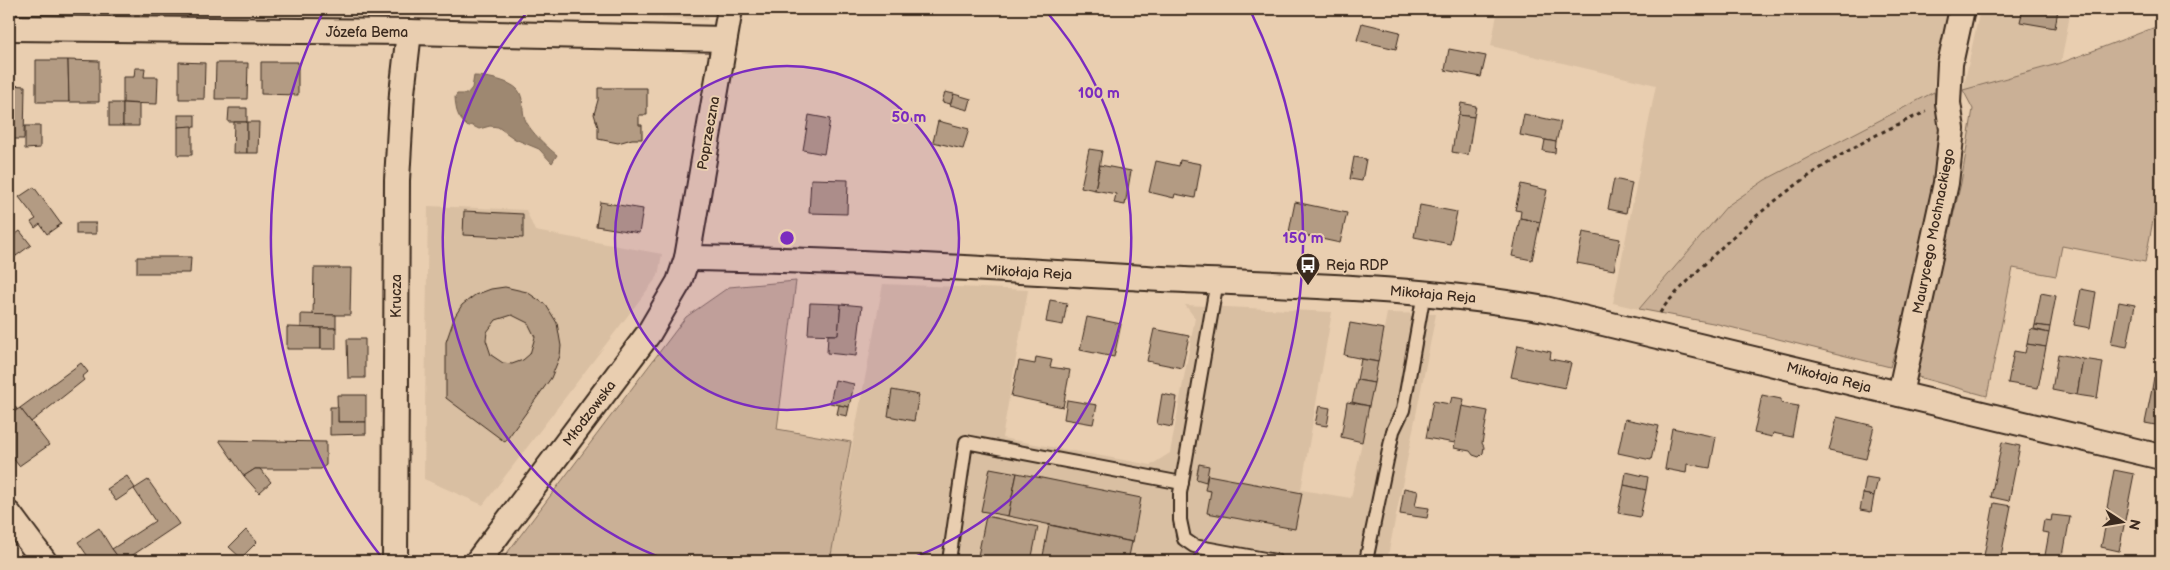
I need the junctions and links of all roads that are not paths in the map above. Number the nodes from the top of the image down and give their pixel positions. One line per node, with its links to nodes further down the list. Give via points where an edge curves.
1 (730, 9): 5 (street, Poprzeczna)
2 (1962, 9): 9 (street, Maurycego Mochnackiego, via 1950,64 1948,103 1952,129 1946,183)
3 (9, 28): 4 (street, Józefa Bema)
4 (408, 32): 5 (street, Józefa Bema); 14 (street, Krucza, via 397,180)
5 (724, 39): 6 (street, Poprzeczna)
6 (687, 258): 7 (street, Mikołaja Reja, via 865,263); 15 (street, Młodzowska, via 680,282 649,333)
7 (1217, 281): 8 (street, Mikołaja Reja); 11 (lane)
8 (1424, 293): 9 (street, Mikołaja Reja, via 1545,309); 18 (lane, via 1403,410 1393,431)
9 (1900, 394): 10 (street, Mikołaja Reja)
10 (2161, 457)
11 (1182, 484): 16 (lane, via 966,442); 17 (lane, via 1180,520 1184,539 1194,546)
12 (9, 514): 13 (street)
13 (44, 561)
14 (395, 561)
15 (478, 561)
16 (949, 561)
17 (1276, 561)
18 (1366, 561)

